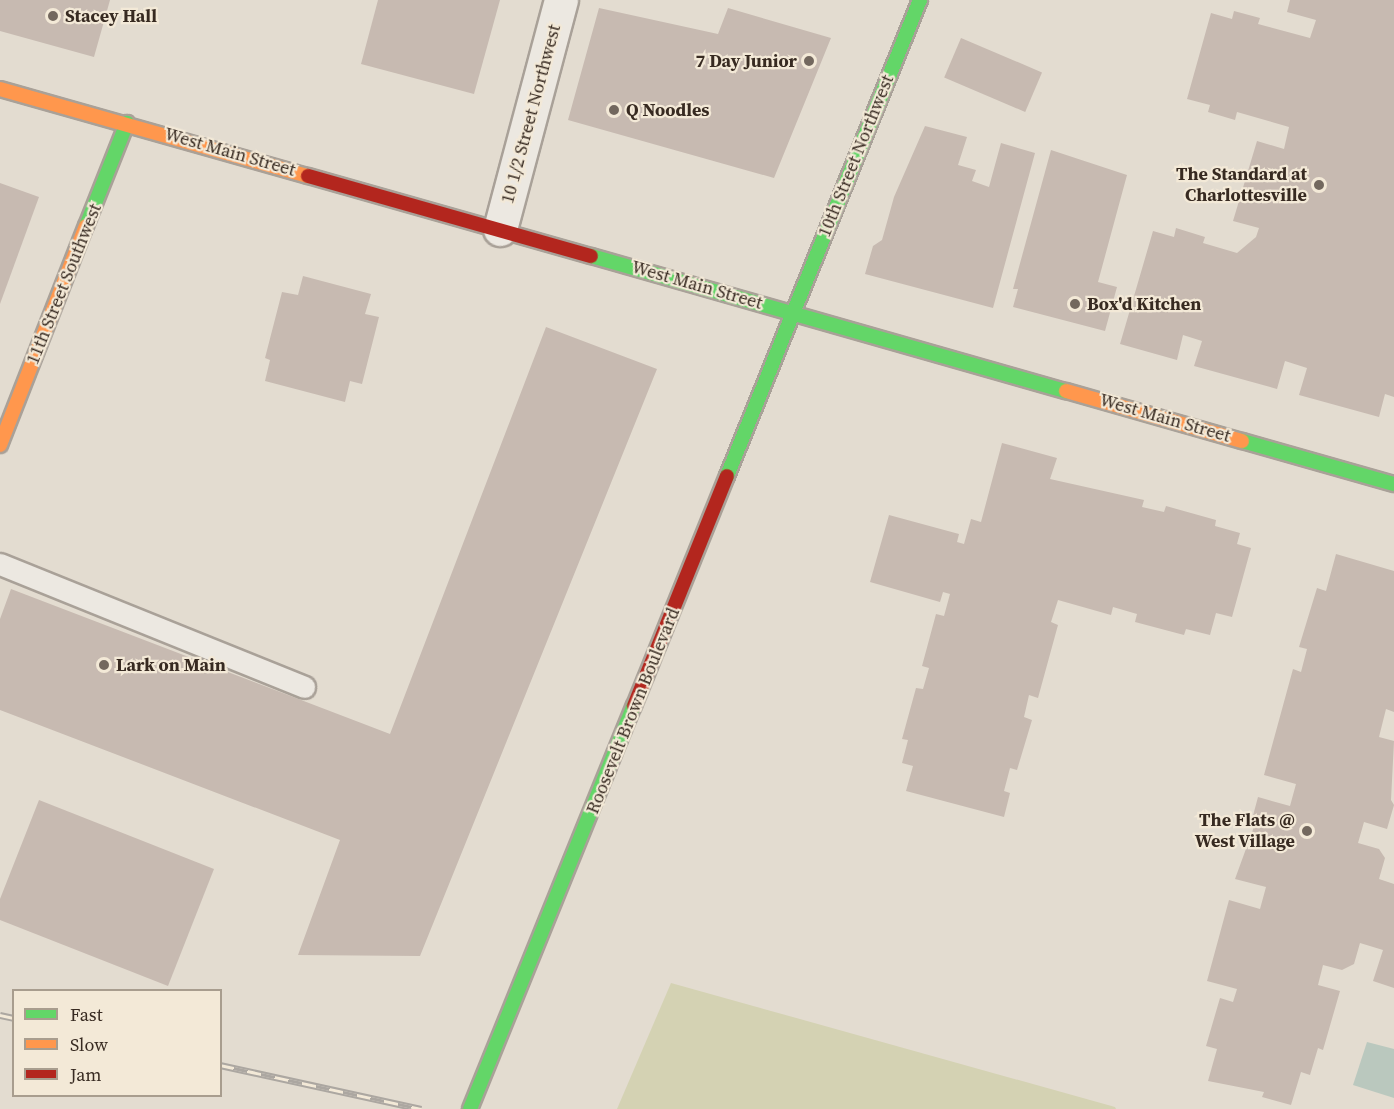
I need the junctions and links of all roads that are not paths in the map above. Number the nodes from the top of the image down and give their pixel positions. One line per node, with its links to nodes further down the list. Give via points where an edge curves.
1 (561, 0): 5 (street, 10 1/2 Street Northwest)
2 (920, 0): 6 (main road, 10th Street Northwest)
3 (0, 89): 4 (main road, West Main Street)
4 (128, 123): 5 (main road, West Main Street); 7 (main road, 11th Street Southwest)
5 (500, 229): 6 (main road, West Main Street)
6 (792, 312): 8 (main road, West Main Street); 11 (main road, Roosevelt Brown Boulevard)
7 (0, 445)
8 (1394, 484)
9 (0, 564): 10 (lane)
10 (304, 687)
11 (470, 1109)

